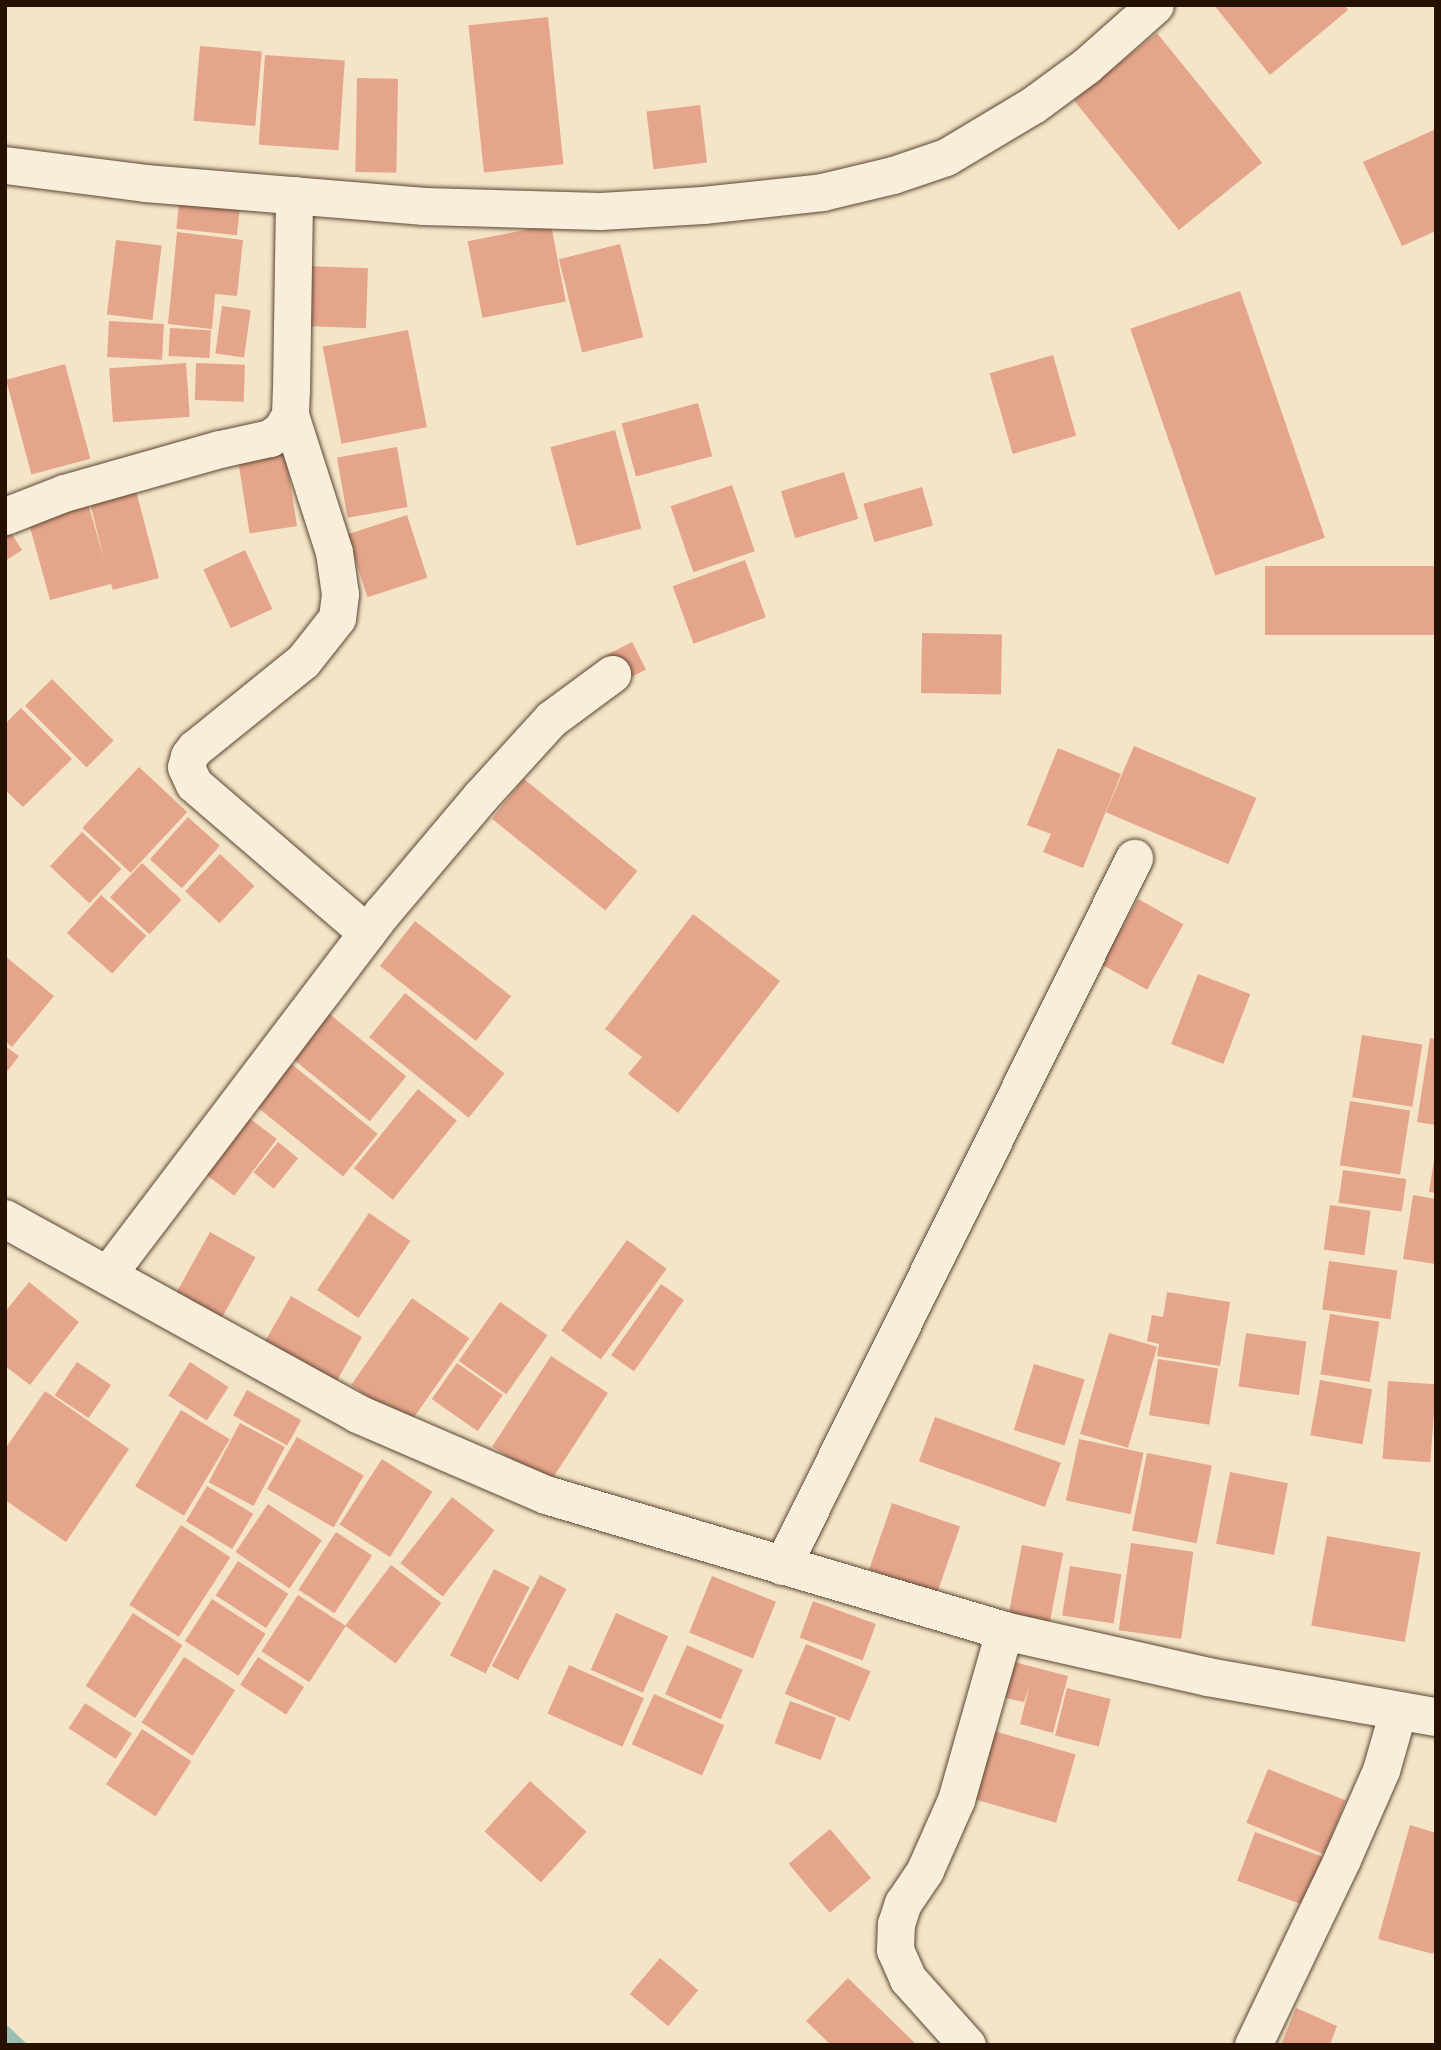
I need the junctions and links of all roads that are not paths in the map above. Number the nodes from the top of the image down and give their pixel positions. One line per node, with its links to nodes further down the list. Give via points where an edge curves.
1 (1155, 5): 3 (street, via 1033,105 946,158 822,192 600,211 424,206)
2 (5, 165): 3 (street)
3 (294, 195): 4 (street)
4 (290, 415): 5 (street, via 270,438 64,493); 8 (street, via 334,552 340,594 337,618 303,661 195,748 186,767 194,783)
5 (5, 516)
6 (612, 674): 8 (street, via 551,719)
7 (1135, 858): 11 (street)
8 (367, 933): 10 (street)
9 (5, 1219): 10 (street)
10 (107, 1275): 11 (street, via 358,1414 463,1460 546,1495)
11 (782, 1566): 12 (street)
12 (1004, 1631): 13 (street, via 1208,1677); 15 (street, via 956,1800 896,1924 895,1950 908,1979)
13 (1398, 1711): 14 (street); 16 (street, via 1381,1770)
14 (1436, 1717)
15 (967, 2045)
16 (1253, 2045)

